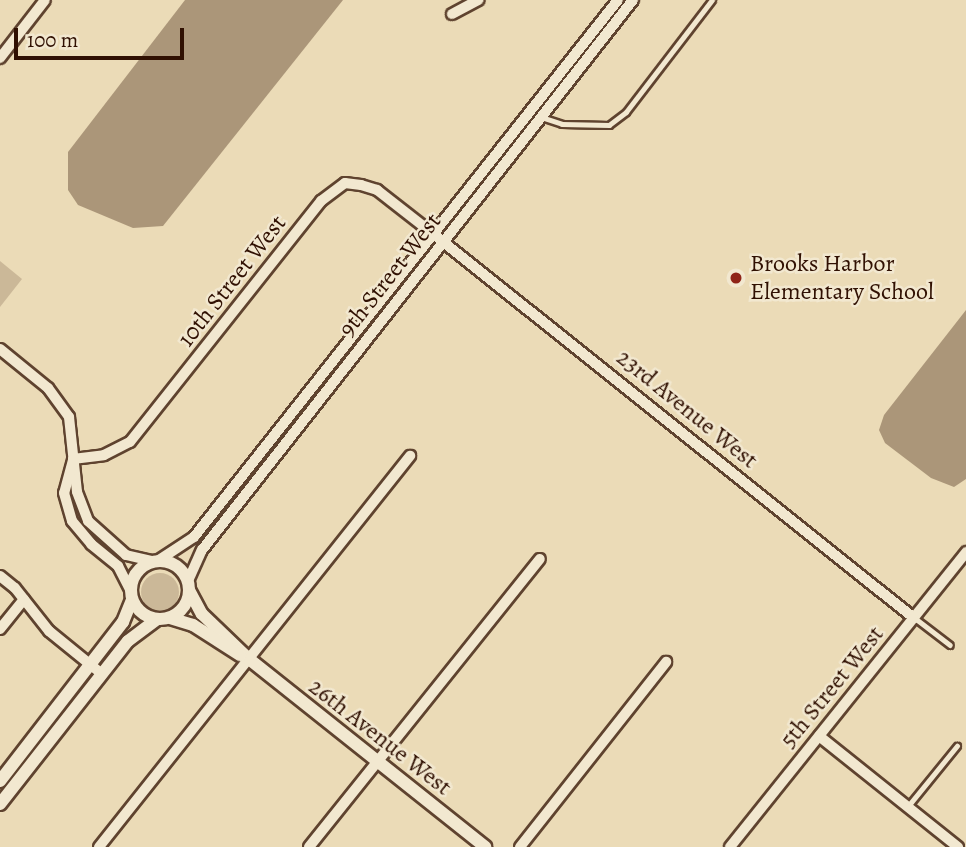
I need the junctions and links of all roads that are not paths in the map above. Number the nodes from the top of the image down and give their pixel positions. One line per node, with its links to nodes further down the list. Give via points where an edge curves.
1 (46, 0): 7 (street)
2 (478, 0): 6 (street)
3 (618, 0): 9 (street, 9th Street West)
4 (633, 0): 8 (street, 9th Street West)
5 (712, 0): 8 (lane, via 626,112 609,125 562,124)
6 (452, 14)
7 (0, 58)
8 (540, 116): 10 (street, 9th Street West)
9 (432, 233): 10 (street, 23rd Avenue West); 13 (street, 10th Street West, via 377,190 345,183 332,191 141,430 118,450); 16 (street, 9th Street West, via 194,537)
10 (444, 242): 18 (street, 9th Street West, via 202,550); 22 (street, 23rd Avenue West)
11 (0, 349): 13 (street, via 61,402 69,417)
12 (410, 456): 26 (street)
13 (73, 459): 16 (street, via 81,507 88,521 126,555); 19 (street, via 64,493 72,520 90,544 118,566)
14 (966, 552): 22 (street, 5th Street West)
15 (540, 559): 32 (street)
16 (156, 561): 18 (street, via 177,566); 19 (street, via 134,575)
17 (0, 576): 20 (street)
18 (189, 586): 21 (street, via 184,607); 26 (street, 26th Avenue West, via 202,614)
19 (131, 595): 23 (street, via 142,613); 28 (street, via 123,622)
20 (24, 599): 24 (street); 28 (street, via 48,631)
21 (170, 618): 23 (street); 26 (street, 26th Avenue West, via 193,625)
22 (914, 618): 25 (lane); 30 (street, 5th Street West)
23 (157, 619): 29 (street, via 136,632)
24 (0, 629)
25 (950, 645)
26 (249, 659): 32 (street, 26th Avenue West); 36 (street)
27 (667, 662): 39 (street)
28 (91, 664): 29 (street); 33 (street)
29 (102, 674): 34 (street)
30 (819, 736): 35 (street); 40 (street, 5th Street West)
31 (957, 746): 35 (lane)
32 (378, 762): 37 (street); 38 (street, 26th Avenue West)
33 (0, 781)
34 (0, 804)
35 (908, 807): 41 (street)
36 (99, 847)
37 (309, 847)
38 (485, 847)
39 (520, 847)
40 (730, 847)
41 (958, 847)

